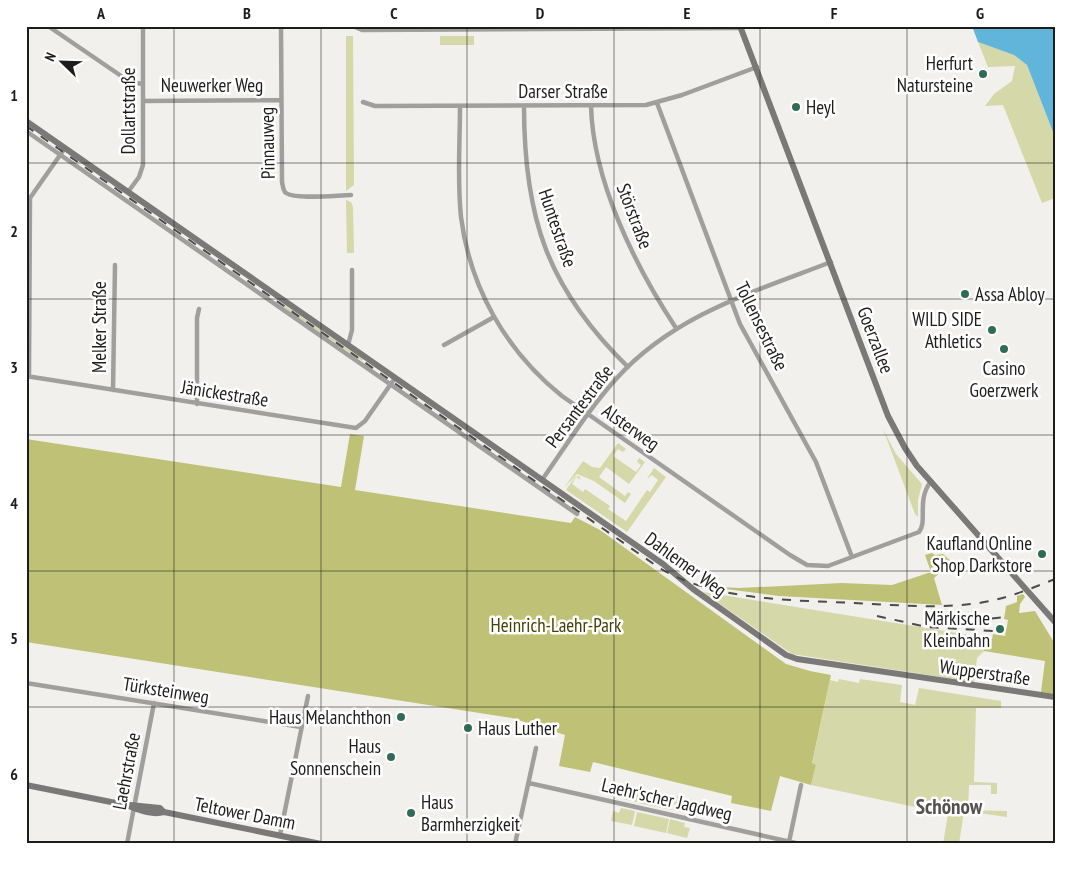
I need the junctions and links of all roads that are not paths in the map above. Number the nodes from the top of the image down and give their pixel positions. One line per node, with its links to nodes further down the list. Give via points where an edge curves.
1 (48, 26): 8 (street, Neuwerker Weg, via 130,82)
2 (142, 26): 8 (street, Dollartstraße)
3 (281, 26): 9 (street, Pinnauweg)
4 (740, 27): 6 (street); 7 (main road, Goerzallee)
5 (355, 28): 6 (street)
6 (684, 28)
7 (757, 67): 12 (street, Darser Straße); 35 (main road, Goerzallee)
8 (143, 84): 10 (street, Dollartstraße)
9 (282, 100): 10 (street, Neuwerker Weg); 25 (street, Pinnauweg, via 284,190 296,195)
10 (143, 101): 24 (street, Dollartstraße, via 142,169)
11 (363, 102): 13 (street, Darser Straße, via 375,106)
12 (656, 103): 15 (street, Darser Straße); 41 (street, Tollensestraße)
13 (460, 106): 14 (street, Darser Straße); 45 (street, Alsterweg, via 463,227 473,271)
14 (524, 106): 15 (street, Darser Straße); 51 (street, Huntestraße, via 526,173 544,245 577,308 596,334)
15 (591, 106): 46 (street, Störstraße, via 602,169 618,219 640,268)
16 (27, 123): 18 (main road, Dahlemer Weg)
17 (26, 131): 19 (street)
18 (43, 133): 19 (street); 20 (main road, Dahlemer Weg)
19 (38, 140): 21 (street)
20 (65, 148): 21 (street); 22 (main road, Dahlemer Weg)
21 (60, 155): 23 (street); 27 (street)
22 (100, 172): 23 (street); 24 (main road, Dahlemer Weg)
23 (95, 179): 26 (street)
24 (127, 192): 26 (street); 28 (main road, Dahlemer Weg)
25 (351, 195)
26 (122, 198): 29 (street)
27 (28, 204): 52 (street)
28 (152, 209): 29 (street); 30 (main road, Dahlemer Weg)
29 (147, 216): 31 (street)
30 (167, 219): 31 (street); 32 (main road, Dahlemer Weg)
31 (162, 226): 33 (street)
32 (192, 237): 33 (street); 34 (main road, Dahlemer Weg)
33 (187, 244): 37 (street)
34 (223, 258): 37 (street); 39 (main road, Dahlemer Weg)
35 (831, 262): 41 (street, Persantestraße); 73 (main road, Goerzallee, via 888,416 905,448)
36 (115, 265): 55 (street, Melker Straße)
37 (218, 266): 40 (street)
38 (352, 270): 47 (street, via 352,330)
39 (268, 289): 40 (street); 42 (main road, Dahlemer Weg)
40 (262, 297): 43 (street)
41 (731, 300): 46 (street, Persantestraße); 77 (street, Tollensestraße, via 747,338 816,462)
42 (284, 301): 43 (street); 47 (main road, Dahlemer Weg)
43 (279, 308): 50 (street)
44 (199, 309): 59 (street)
45 (494, 317): 48 (street); 62 (street, Alsterweg, via 529,366)
46 (676, 328): 51 (street, Persantestraße)
47 (348, 345): 49 (main road, Dahlemer Weg)
48 (444, 345)
49 (366, 358): 50 (street); 53 (main road, Dahlemer Weg)
50 (361, 365): 54 (street)
51 (628, 367): 62 (street, Persantestraße)
52 (28, 376): 55 (street, Jänickestraße)
53 (395, 378): 54 (street, Jänickestraße); 56 (main road, Dahlemer Weg)
54 (390, 385): 58 (street); 59 (street, Jänickestraße, via 356,428)
55 (113, 390): 59 (street, Jänickestraße)
56 (415, 392): 57 (main road, Dahlemer Weg); 58 (street)
57 (425, 399): 60 (street); 61 (main road, Dahlemer Weg)
58 (410, 400): 60 (street)
59 (197, 404)
60 (420, 406): 63 (street)
61 (438, 408): 63 (street); 64 (main road, Dahlemer Weg)
62 (588, 415): 72 (street, Persantestraße); 77 (street, Alsterweg, via 799,562 820,567)
63 (433, 416): 66 (street)
64 (452, 417): 65 (main road, Dahlemer Weg); 66 (street)
65 (459, 422): 67 (street); 68 (main road, Dahlemer Weg)
66 (446, 425): 67 (street)
67 (454, 430): 69 (street)
68 (494, 446): 69 (street); 70 (main road, Dahlemer Weg)
69 (488, 454): 71 (street)
70 (530, 472): 71 (street); 72 (main road, Dahlemer Weg)
71 (525, 480): 75 (street)
72 (542, 480): 74 (main road, Dahlemer Weg)
73 (931, 481): 77 (street, Alsterweg, via 923,496 923,525 919,532); 78 (main road, Goerzallee)
74 (563, 495): 75 (street); 79 (main road, Dahlemer Weg)
75 (558, 502): 76 (street)
76 (577, 514)
77 (852, 557)
78 (1055, 622)
79 (792, 657): 82 (main road, Wupperstraße)
80 (26, 683): 83 (street, Türksteinweg)
81 (308, 696): 84 (street)
82 (1055, 697)
83 (154, 703): 84 (street, Türksteinweg); 89 (street, Laehrstraße)
84 (302, 728): 90 (street)
85 (536, 748): 86 (street)
86 (529, 783): 91 (street, Laehr'scher Jagdweg); 94 (street)
87 (26, 785): 89 (main road, Teltower Damm)
88 (801, 785): 91 (street)
89 (135, 806): 90 (main road, Teltower Damm, via 160,808 164,812); 92 (street, Laehrstraße)
90 (280, 835): 93 (main road, Teltower Damm)
91 (789, 842): 95 (street, Laehr'scher Jagdweg)
92 (127, 844)
93 (321, 844)
94 (515, 844)
95 (800, 844)

